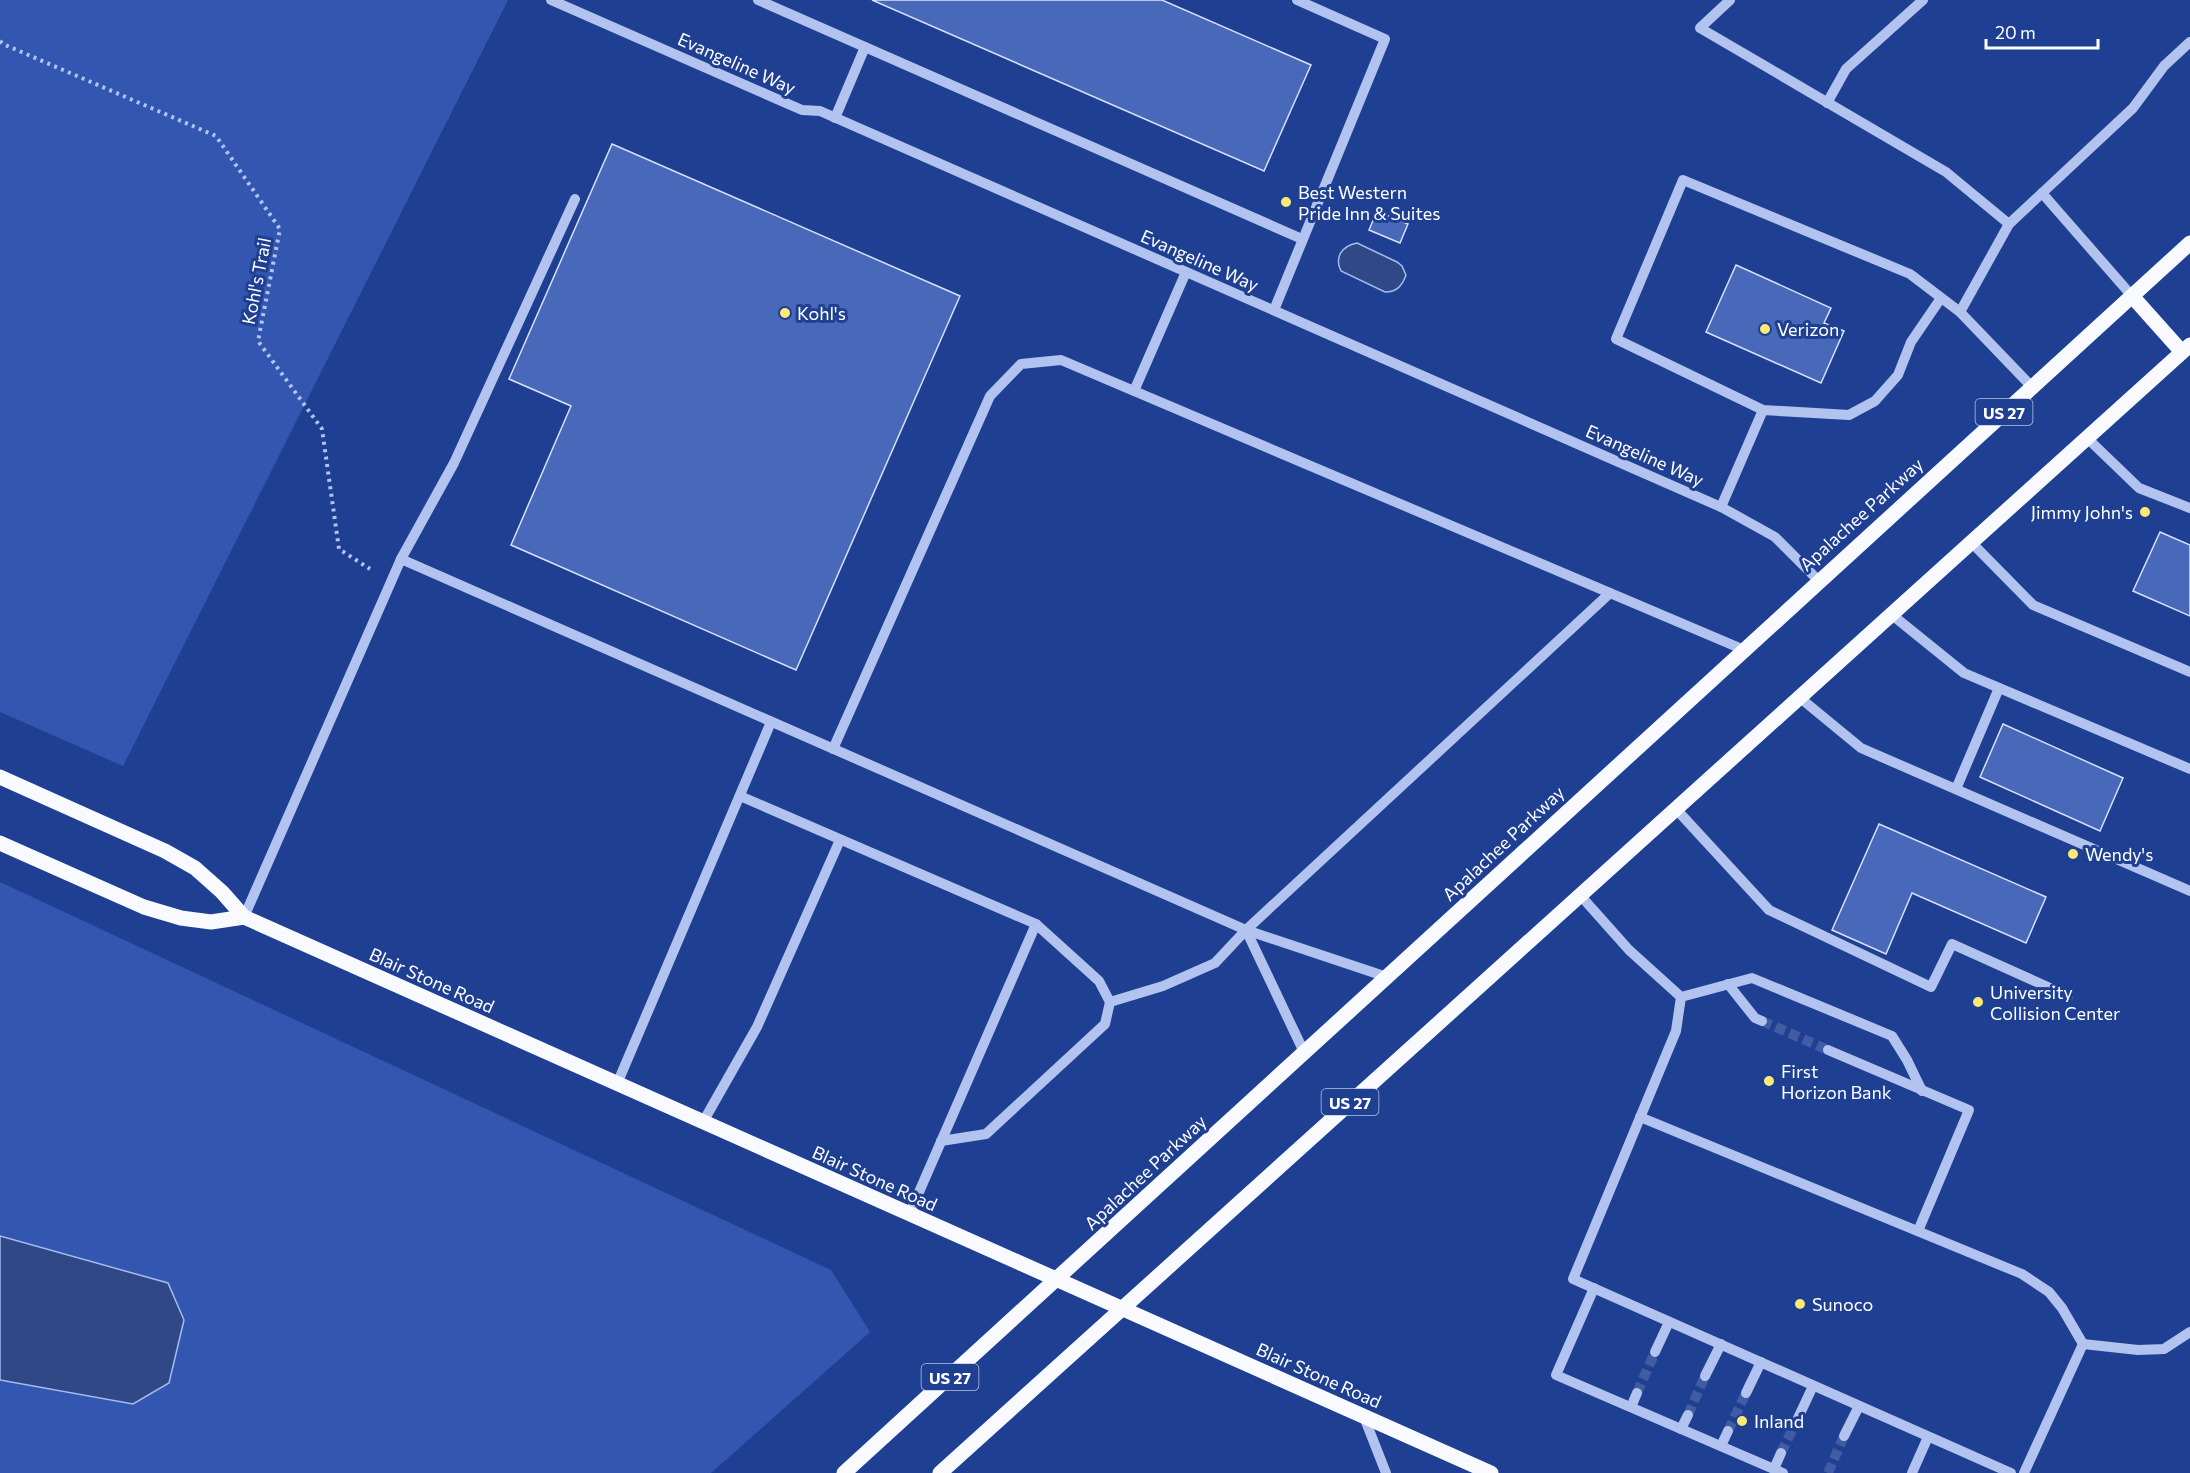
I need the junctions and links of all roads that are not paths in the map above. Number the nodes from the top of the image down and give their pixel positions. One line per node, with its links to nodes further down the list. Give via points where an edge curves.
1 (551, 0): 9 (street, Evangeline Way, via 802,110 820,111)
2 (758, 0): 7 (street)
3 (1297, 0): 13 (street, via 1385,39)
4 (1730, 0): 8 (street, via 1700,28)
5 (1923, 0): 8 (street, via 1846,69)
6 (2190, 42): 10 (street, via 2164,66 2133,108)
7 (865, 47): 9 (street); 13 (street)
8 (1827, 103): 12 (street, via 1946,172)
9 (835, 118): 15 (street, Evangeline Way)
10 (2042, 193): 12 (street); 16 (street)
11 (575, 199): 28 (street, via 454,463)
12 (2009, 224): 19 (street)
13 (1302, 239): 18 (street)
14 (2190, 243): 16 (main road, Apalachee Parkway / US 27)
15 (1186, 272): 18 (street, Evangeline Way); 22 (street)
16 (2132, 296): 20 (main road); 21 (main road, Apalachee Parkway / US 27)
17 (1941, 298): 19 (street); 23 (street, via 1911,342 1898,375 1875,401 1849,415); 23 (street, via 1910,274 1683,180 1616,339)
18 (1274, 310): 25 (street, Evangeline Way)
19 (1960, 312): 21 (street)
20 (2187, 352): 24 (main road, US 27)
21 (2032, 387): 29 (main road, Apalachee Parkway / US 27)
22 (1134, 391): 30 (street); 37 (street, via 1061,360 1021,364 990,396)
23 (1764, 410): 25 (street)
24 (2087, 438): 26 (street, via 2139,488); 27 (main road, US 27)
25 (1721, 507): 29 (street, Evangeline Way, via 1775,537)
26 (2190, 508)
27 (1971, 542): 31 (main road, US 27); 33 (street, via 2033,606)
28 (401, 559): 36 (street); 47 (street)
29 (1818, 580): 32 (main road, Apalachee Parkway / US 27)
30 (1610, 593): 32 (street); 49 (street)
31 (1891, 614): 34 (street, via 1964,673); 35 (main road, US 27)
32 (1742, 649): 50 (main road, Apalachee Parkway / US 27)
33 (2190, 672)
34 (1999, 688): 38 (street); 40 (street)
35 (1799, 697): 40 (street, via 1861,748); 42 (main road, US 27)
36 (771, 722): 37 (street); 41 (street)
37 (833, 749): 49 (street)
38 (2190, 770)
39 (0, 777): 47 (main road, Blair Stone Road, via 195,868)
40 (1956, 789): 45 (street)
41 (740, 796): 43 (street); 58 (street)
42 (1676, 809): 46 (main road, US 27); 52 (street, via 1769,910 1931,987 1952,944)
43 (840, 840): 48 (street); 61 (street, via 757,1027)
44 (0, 843): 47 (main road, via 144,907 211,922)
45 (2190, 891)
46 (1580, 895): 53 (street, via 1629,950); 67 (main road, US 27)
47 (244, 917): 58 (main road, Blair Stone Road)
48 (1036, 924): 54 (street, via 1099,981); 62 (street)
49 (1246, 930): 50 (street); 54 (street, via 1215,963 1163,986); 57 (street)
50 (1387, 977): 57 (main road, Apalachee Parkway / US 27)
51 (1728, 984): 53 (street); 55 (street, via 1755,1018); 59 (street, via 1752,978 1892,1036)
52 (2068, 996)
53 (1681, 997): 60 (street, via 1676,1031)
54 (1110, 1002): 62 (street, via 1105,1024 986,1134)
55 (1762, 1021)
56 (1828, 1050): 59 (street)
57 (1304, 1053): 65 (main road, Apalachee Parkway / US 27)
58 (617, 1084): 61 (main road, Blair Stone Road)
59 (1922, 1091): 64 (street, via 1969,1110)
60 (1640, 1117): 64 (street); 66 (street, via 1573,1279)
61 (703, 1122): 63 (main road, Blair Stone Road)
62 (941, 1141): 63 (street)
63 (909, 1215): 65 (main road, Blair Stone Road)
64 (1918, 1231): 71 (street, via 2022,1274 2049,1292)
65 (1057, 1280): 67 (main road, Blair Stone Road); 90 (main road, Apalachee Parkway / US 27)
66 (1594, 1288): 68 (street); 79 (street, via 1557,1375)
67 (1121, 1308): 81 (main road, Blair Stone Road); 91 (main road, US 27)
68 (1669, 1322): 70 (street); 72 (street)
69 (2190, 1332): 71 (street, via 2164,1349)
70 (1721, 1344): 73 (street); 74 (street)
71 (2083, 1344): 96 (street)
72 (1655, 1352)
73 (1761, 1362): 75 (street); 77 (street)
74 (1705, 1376)
75 (1814, 1386): 78 (street); 82 (street)
76 (1637, 1393): 79 (street)
77 (1746, 1394)
78 (1859, 1406): 85 (street); 86 (street)
79 (1631, 1407): 83 (street)
80 (1688, 1415): 83 (street)
81 (1364, 1417): 92 (street); 93 (main road, Blair Stone Road)
82 (1798, 1418)
83 (1682, 1429): 87 (street)
84 (1728, 1431): 87 (street)
85 (1844, 1436)
86 (1928, 1437): 94 (street); 95 (street)
87 (1721, 1446): 89 (street)
88 (1781, 1453): 89 (street)
89 (1778, 1471)
90 (844, 1473)
91 (940, 1473)
92 (1386, 1473)
93 (1491, 1473)
94 (1912, 1473)
95 (2011, 1473)
96 (2024, 1473)

